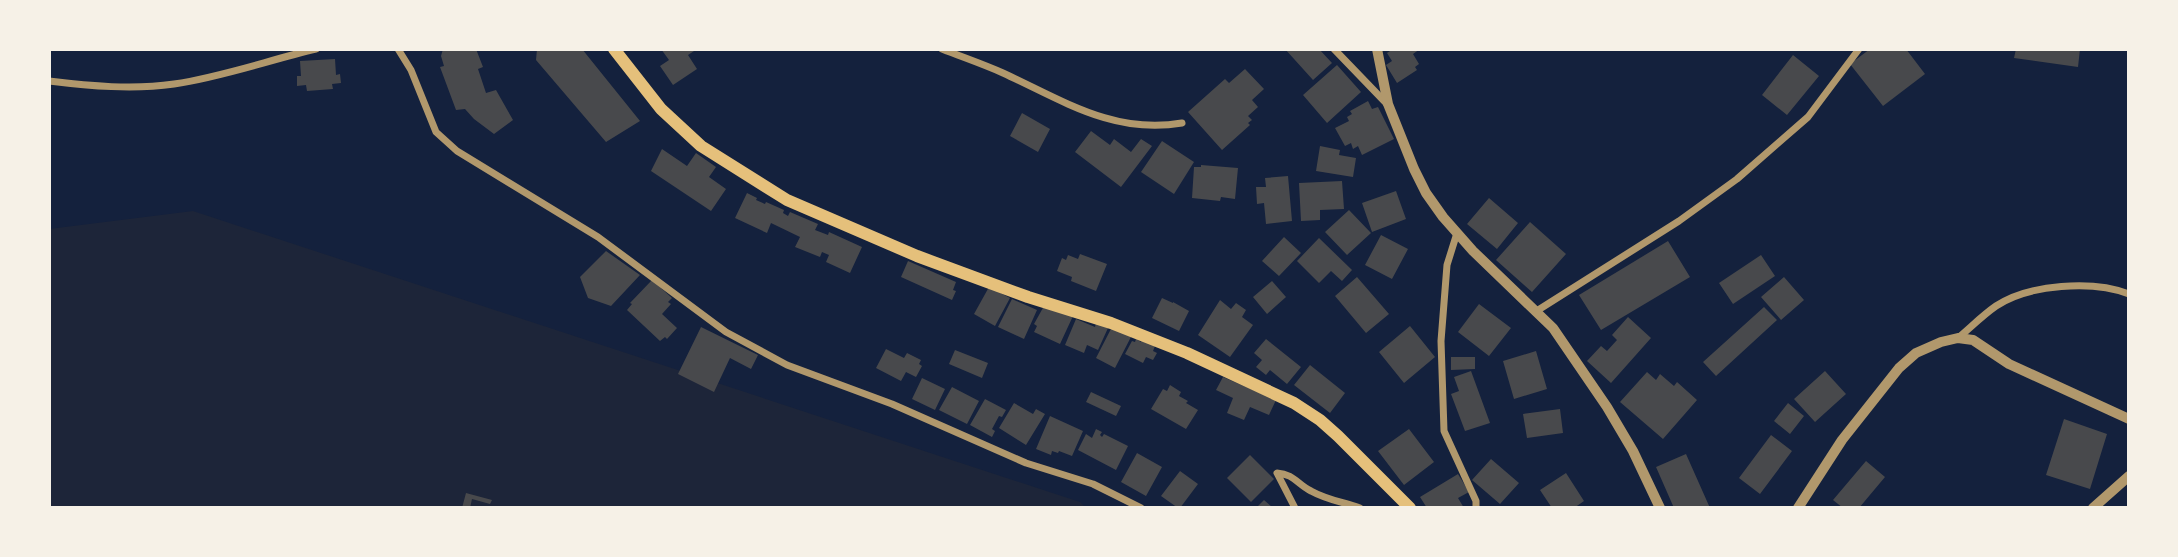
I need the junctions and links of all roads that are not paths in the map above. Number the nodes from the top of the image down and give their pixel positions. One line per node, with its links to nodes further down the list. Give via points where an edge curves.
1 (316, 49): 8 (street, via 172,85)
2 (398, 49): 17 (street, via 436,132 457,150 598,237 726,332 788,365 892,404 1026,463 1093,484)
3 (614, 49): 20 (main road, via 661,109 701,146 787,200 917,256 1174,348 1294,403 1338,436)
4 (942, 49): 10 (street, via 1120,123 1152,127)
5 (1334, 49): 9 (street)
6 (1377, 49): 9 (street)
7 (1859, 49): 13 (street, via 1808,117 1737,179)
8 (49, 81)
9 (1388, 104): 11 (street, via 1413,169)
10 (1182, 123)
11 (1457, 233): 13 (street); 21 (street, via 1447,265 1441,341 1444,431)
12 (2129, 294): 14 (street, via 2115,288 2077,286 2027,293 1997,306)
13 (1535, 312): 22 (street, via 1553,328 1607,407)
14 (1958, 338): 15 (street, via 1973,340 2009,364); 23 (street, via 1916,353 1899,368 1842,440)
15 (2129, 419)
16 (2129, 476): 24 (street)
17 (1141, 508)
18 (1295, 508): 19 (street, via 1277,473 1288,474 1336,503)
19 (1360, 508)
20 (1410, 508)
21 (1476, 508)
22 (1660, 508)
23 (1798, 508)
24 (2093, 508)

